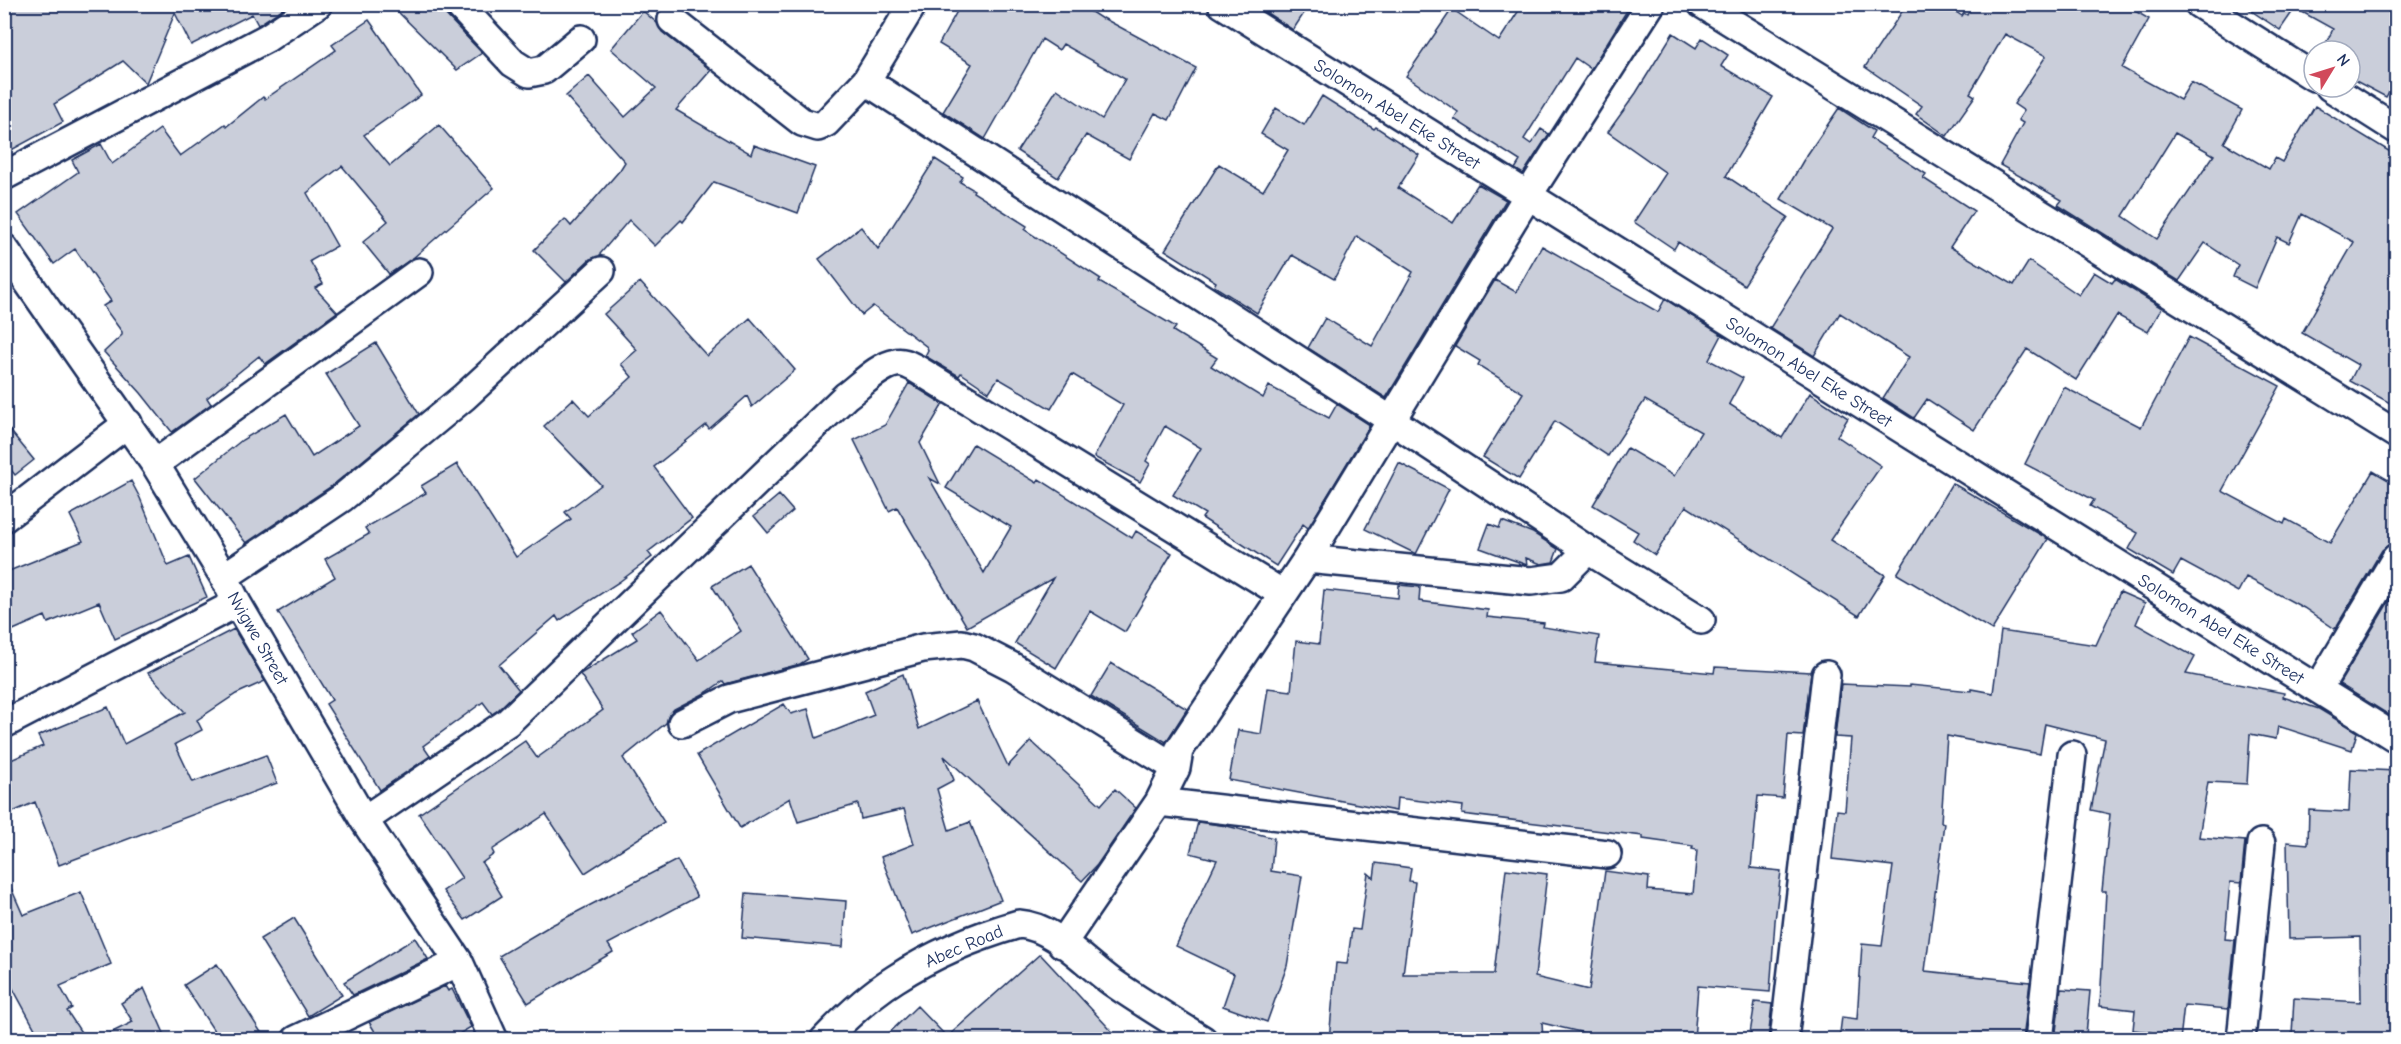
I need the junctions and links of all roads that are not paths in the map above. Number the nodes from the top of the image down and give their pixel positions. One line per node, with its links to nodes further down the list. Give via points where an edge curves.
1 (318, 4): 14 (street, via 267,38)
2 (458, 4): 9 (street, via 513,63 529,73 544,70)
3 (913, 4): 11 (street)
4 (1222, 4): 15 (street, Solomon Abel Eke Street)
5 (1651, 4): 15 (street)
6 (1702, 4): 21 (street)
7 (2199, 4): 10 (street)
8 (672, 20): 11 (street, via 808,125 818,127 826,123)
9 (581, 39)
10 (2302, 69)
11 (866, 81): 19 (street)
12 (2349, 99): 13 (street)
13 (2397, 129)
14 (4, 176)
15 (1527, 196): 19 (street); 32 (street, Solomon Abel Eke Street)
16 (4, 248): 20 (street, Nvigwe Street)
17 (601, 271): 27 (street, via 464,396 342,498)
18 (419, 272): 22 (street)
19 (1392, 420): 24 (street); 26 (street)
20 (128, 423): 22 (street, Nvigwe Street); 23 (street)
21 (2397, 434)
22 (155, 464): 27 (street, Nvigwe Street)
23 (4, 518)
24 (1588, 550): 26 (street, via 1561,577 1531,581); 30 (street)
25 (2397, 558): 32 (street)
26 (1307, 559): 28 (street)
27 (224, 577): 29 (street, Nvigwe Street)
28 (1283, 594): 37 (street, via 1179,750); 39 (street, via 915,368 896,362 846,396 508,722)
29 (237, 603): 34 (street); 39 (street, Nvigwe Street)
30 (1701, 620)
31 (1826, 675): 49 (street)
32 (2318, 689): 35 (street, Solomon Abel Eke Street)
33 (682, 723): 37 (street, via 729,699 923,648 962,644 1013,667)
34 (4, 724)
35 (2397, 738)
36 (2072, 755): 50 (street)
37 (1176, 768): 38 (street)
38 (1160, 802): 41 (street); 42 (street)
39 (364, 820): 43 (street, Nvigwe Street)
40 (2261, 843): 51 (street)
41 (1607, 854)
42 (1062, 944): 44 (street, Abec Road); 47 (street, Abec Road, via 1030,924 1000,929 895,978 854,1009)
43 (459, 962): 45 (street); 46 (street, Nvigwe Street)
44 (1173, 1032): 48 (street, Abec Road)
45 (296, 1040)
46 (494, 1040)
47 (824, 1040)
48 (1203, 1040)
49 (1784, 1040)
50 (2039, 1040)
51 (2241, 1040)

